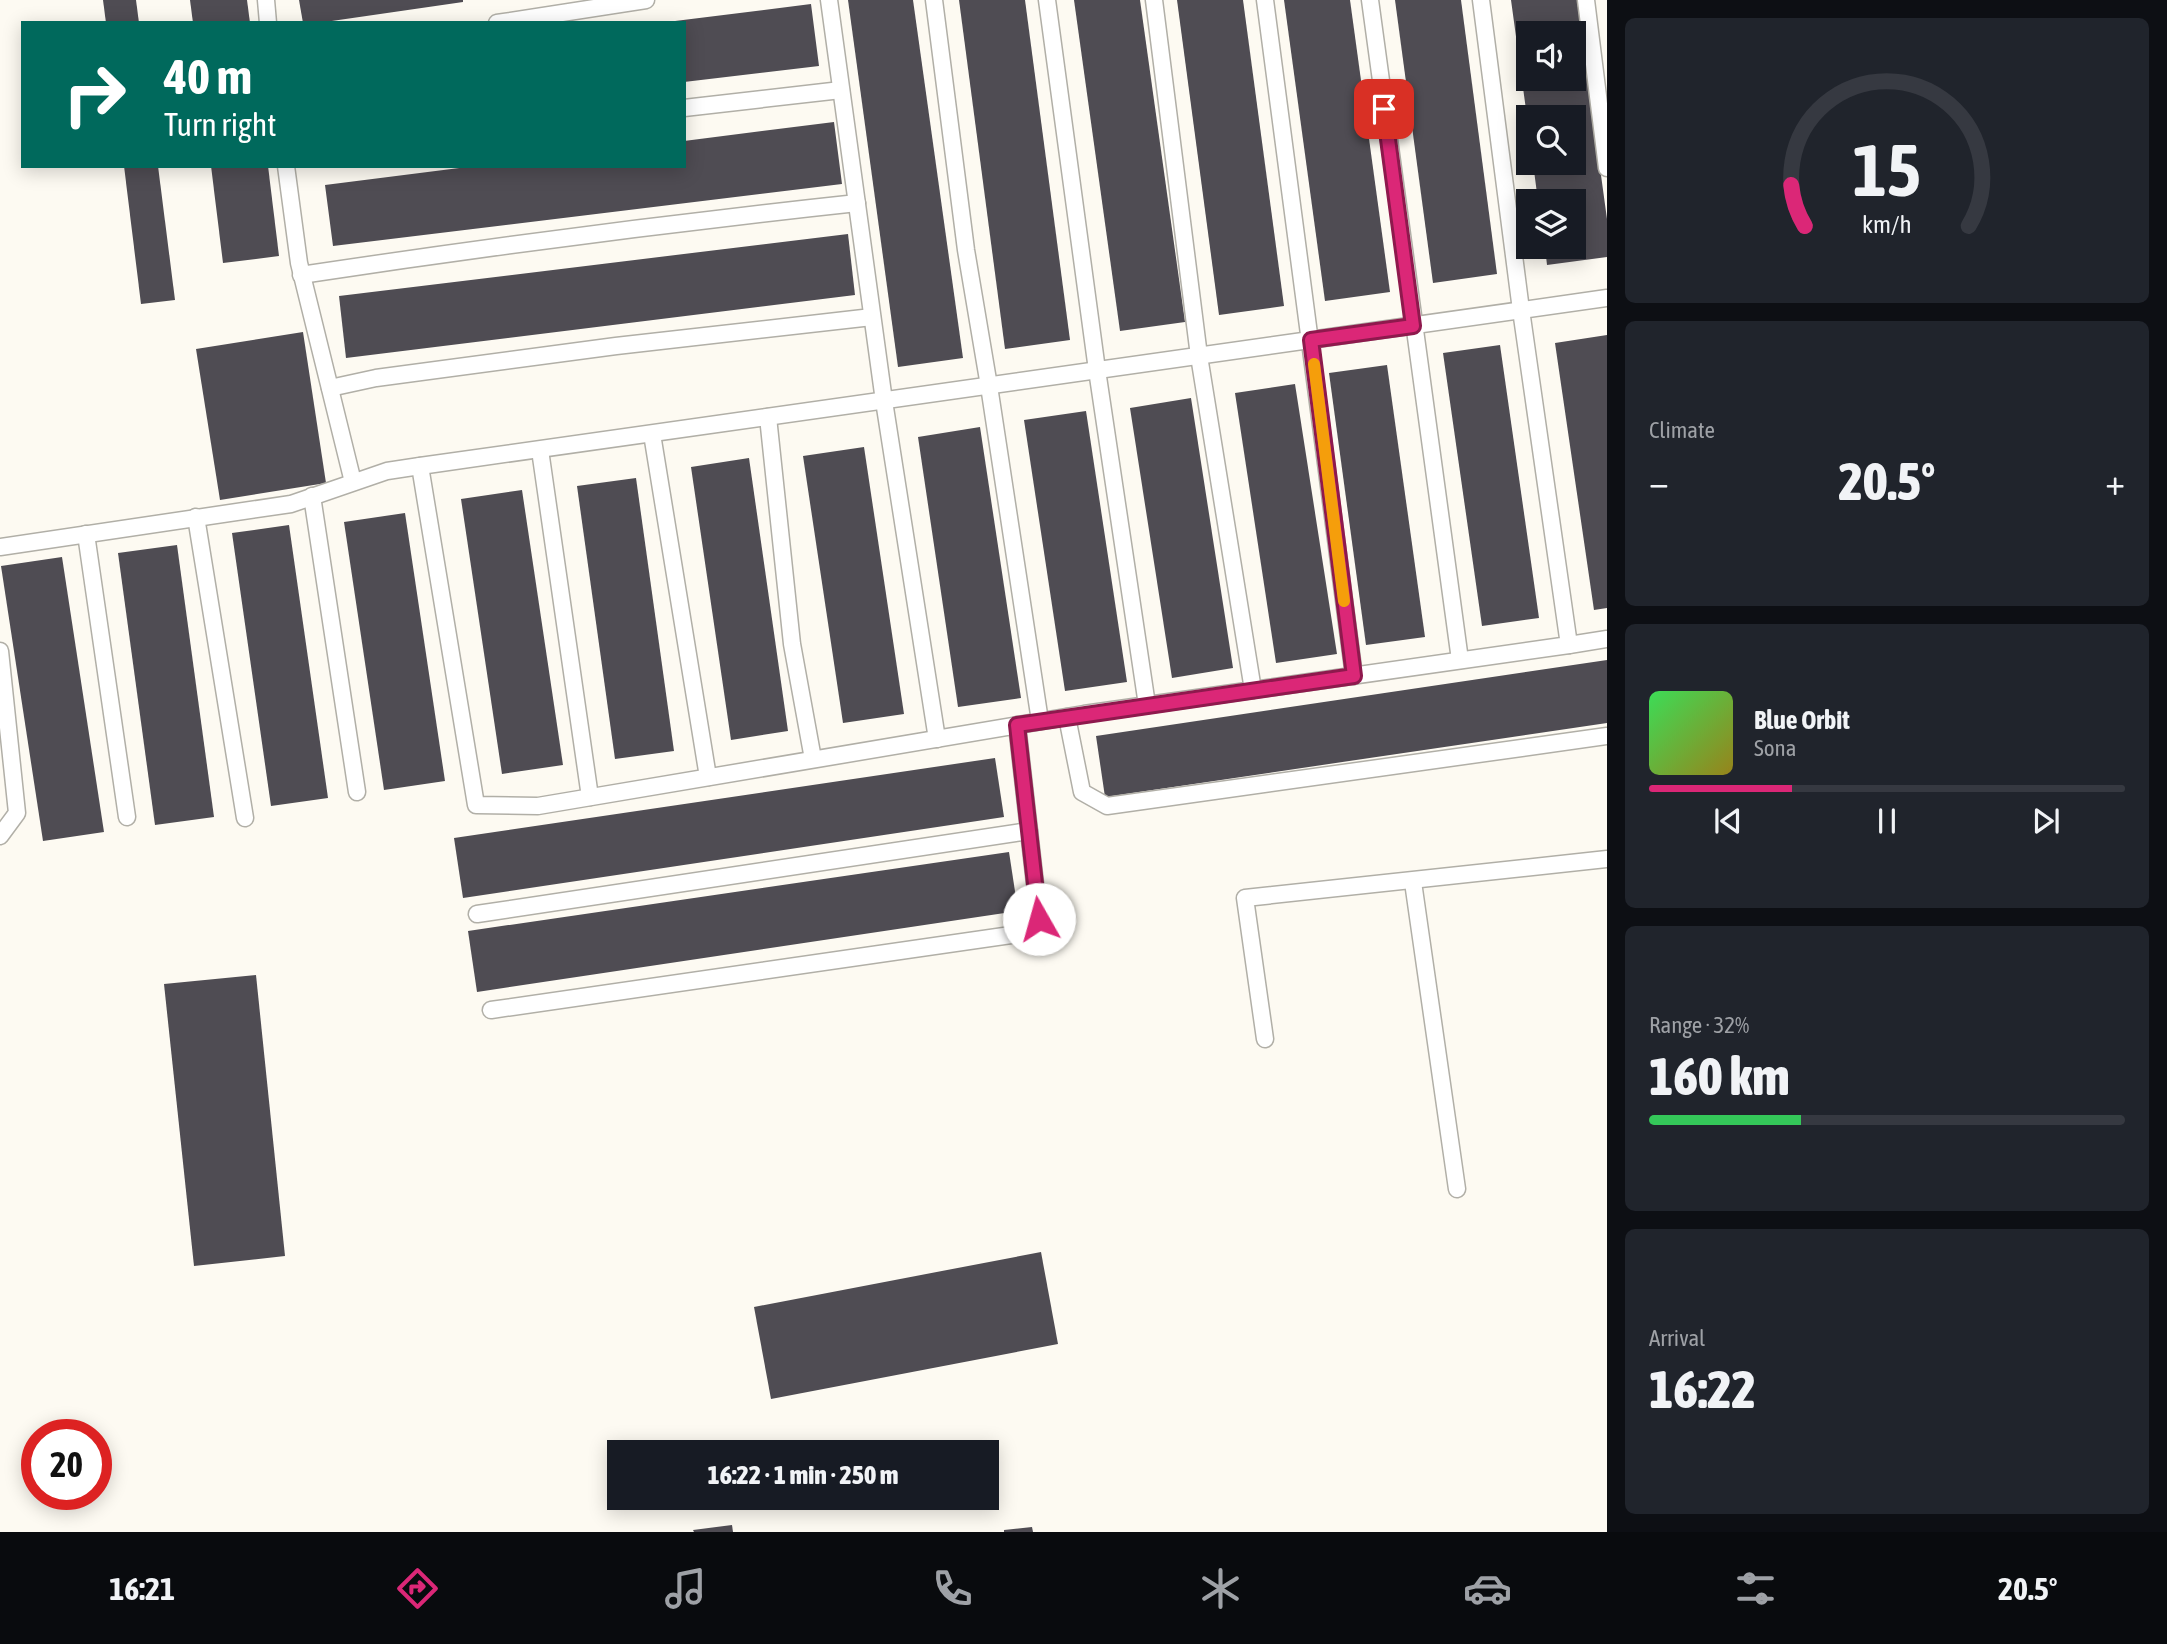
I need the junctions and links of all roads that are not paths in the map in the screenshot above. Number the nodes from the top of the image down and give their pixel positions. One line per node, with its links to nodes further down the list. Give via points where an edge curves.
1 (265, 0): 11 (lane)
2 (646, 0): 12 (lane)
3 (829, 0): 13 (lane)
4 (934, 0): 26 (lane, via 966,250)
5 (1047, 0): 25 (lane)
6 (1154, 0): 24 (lane)
7 (1265, 0): 23 (lane)
8 (1370, 0): 22 (lane)
9 (1481, 0): 20 (lane)
10 (1586, 0): 16 (lane)
11 (268, 21)
12 (510, 21)
13 (841, 90): 14 (lane); 17 (lane)
14 (686, 108)
15 (286, 168): 18 (lane)
16 (1607, 168)
17 (857, 203): 18 (lane); 21 (lane)
18 (301, 275): 27 (lane)
19 (1607, 298): 20 (lane)
20 (1521, 310): 22 (lane); 39 (lane)
21 (872, 317): 27 (lane, via 616,346); 28 (lane)
22 (1413, 326): 23 (lane); 41 (lane)
23 (1311, 340): 24 (lane); 42 (lane)
24 (1199, 356): 25 (lane); 43 (lane)
25 (1097, 370): 26 (lane); 44 (lane)
26 (989, 386): 28 (lane); 46 (lane)
27 (330, 388): 33 (lane)
28 (884, 401): 29 (lane); 49 (lane)
29 (768, 417): 30 (lane); 50 (lane, via 792,644)
30 (652, 434): 31 (lane); 51 (lane)
31 (540, 450): 32 (lane); 53 (lane)
32 (420, 466): 33 (lane); 53 (lane, via 476,805 537,806)
33 (353, 482): 34 (lane)
34 (312, 496): 35 (lane); 52 (lane)
35 (196, 517): 36 (lane); 55 (lane)
36 (86, 534): 37 (lane); 54 (lane)
37 (0, 547)
38 (1607, 639): 39 (lane)
39 (1569, 645): 41 (lane)
40 (0, 651): 57 (lane, via 17,813)
41 (1460, 660): 42 (lane)
42 (1354, 676): 43 (lane)
43 (1252, 690): 44 (lane)
44 (1147, 705): 45 (lane)
45 (1067, 717): 46 (lane); 48 (lane, via 1082,792 1107,806)
46 (1040, 721): 47 (lane)
47 (1017, 725): 49 (lane); 56 (lane)
48 (1607, 736)
49 (937, 738): 50 (lane)
50 (813, 759): 51 (lane)
51 (708, 777): 53 (lane)
52 (357, 792)
53 (590, 797)
54 (127, 817)
55 (245, 818)
56 (1029, 831): 60 (lane); 61 (lane, via 1039,919 1011,935)
57 (0, 836)
58 (1607, 859): 59 (lane)
59 (1413, 882): 62 (lane, via 1245,898); 63 (lane)
60 (477, 914)
61 (491, 1010)
62 (1265, 1039)
63 (1457, 1189)

